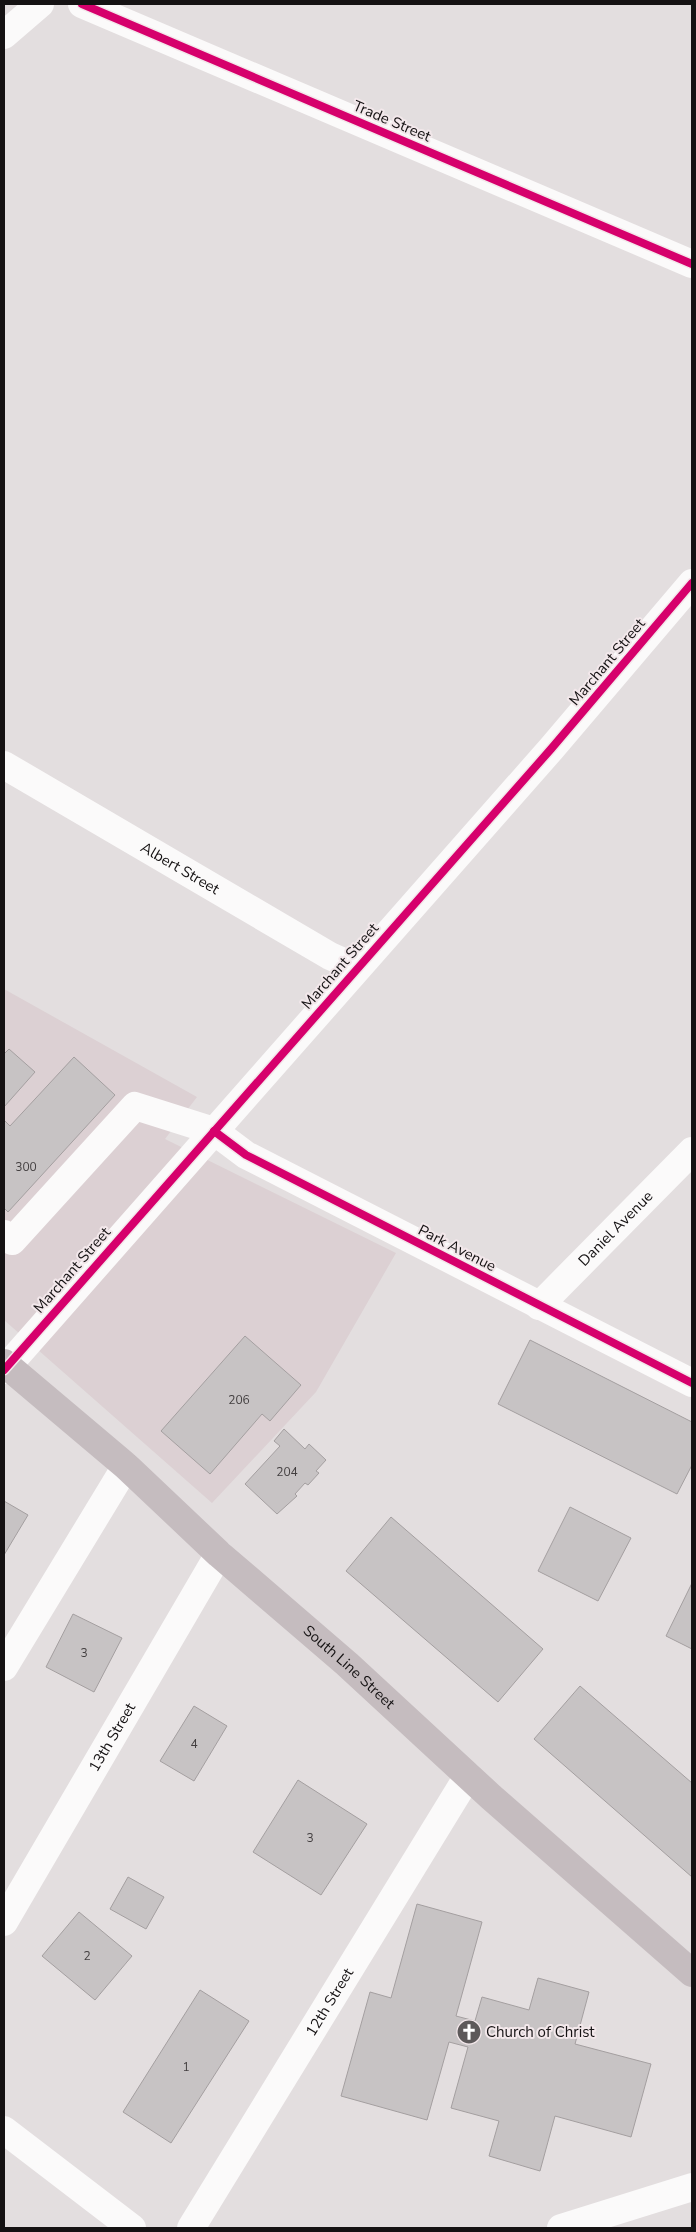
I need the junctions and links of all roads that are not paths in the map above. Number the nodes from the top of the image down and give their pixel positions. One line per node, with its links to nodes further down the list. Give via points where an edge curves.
1 (40, 4): 3 (street)
2 (82, 4): 4 (street, Trade Street)
3 (4, 35)
4 (692, 264)
5 (692, 583): 7 (street, Marchant Street, via 551,749)
6 (4, 764): 7 (street, Albert Street, via 330,956)
7 (357, 968): 8 (street, Marchant Street)
8 (214, 1130): 10 (street, via 136,1106 12,1241); 11 (street, Park Avenue, via 246,1155); 12 (street, Marchant Street)
9 (692, 1151): 11 (street, Daniel Avenue)
10 (4, 1234)
11 (540, 1306): 13 (street, Park Avenue)
12 (5, 1366): 14 (main road, South Line Street)
13 (692, 1382)
14 (126, 1466): 15 (main road, South Line Street); 16 (street)
15 (219, 1554): 17 (main road, South Line Street, via 348,1664); 18 (street, 13th Street)
16 (4, 1667)
17 (468, 1776): 19 (main road, South Line Street); 23 (street, 12th Street)
18 (4, 1922)
19 (692, 1973)
20 (4, 2130): 22 (street)
21 (692, 2187): 24 (street)
22 (132, 2228)
23 (191, 2228)
24 (561, 2228)

